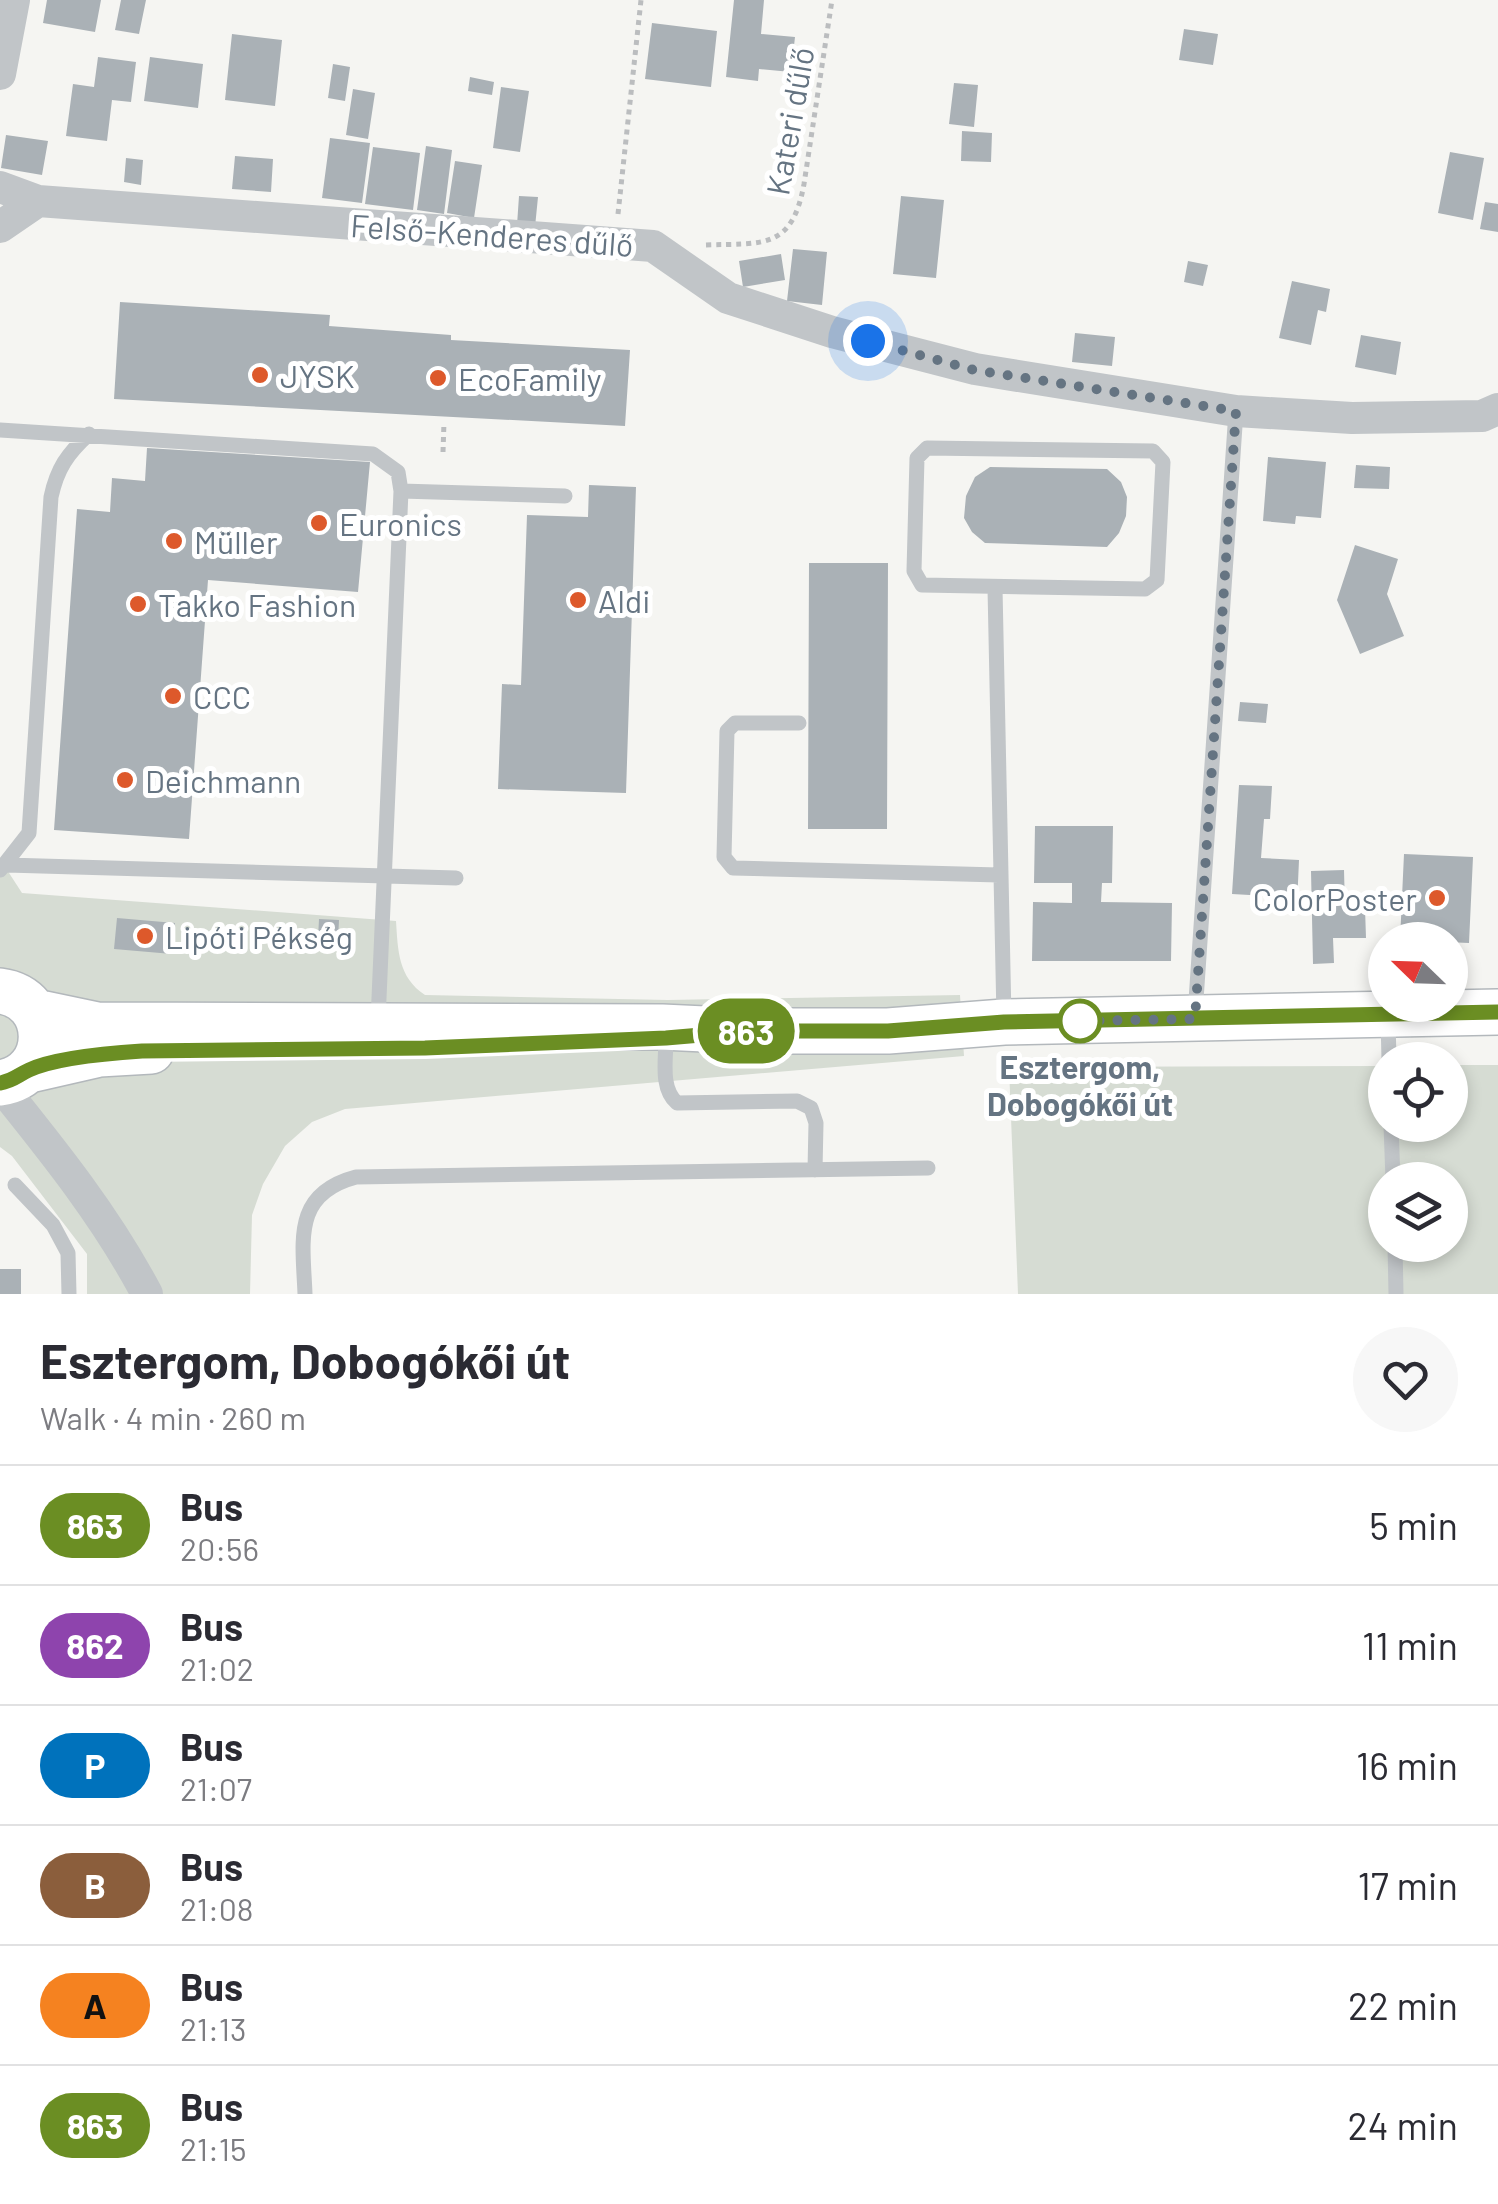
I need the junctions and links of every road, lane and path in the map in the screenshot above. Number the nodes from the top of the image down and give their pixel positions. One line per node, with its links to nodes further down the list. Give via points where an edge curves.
1 (14, 0): 4 (street)
2 (641, 0): 8 (path)
3 (832, 0): 9 (path, Kateri dűlő, via 800,206 790,227 759,244)
4 (0, 74)
5 (0, 187): 6 (street, Felső-Kenderes dűlő)
6 (38, 201): 7 (street); 8 (street, Felső-Kenderes dűlő)
7 (0, 227)
8 (615, 242): 9 (street, Felső-Kenderes dűlő)
9 (653, 246): 11 (street, Felső-Kenderes dűlő, via 728,298 832,332 974,370)
10 (1497, 410): 11 (street, Felső-Kenderes dűlő, via 1482,416 1352,418)
11 (1236, 411): 28 (lane)
12 (444, 422): 15 (path)
13 (0, 430): 14 (lane)
14 (89, 434): 16 (lane, via 373,454 398,472); 20 (lane, via 68,454 50,497 29,834)
15 (443, 452)
16 (401, 491): 17 (lane); 22 (lane)
17 (565, 496)
18 (995, 588): 18 (lane, via 1145,589 1157,580 1163,462 1154,451 928,448 916,458 914,572 922,585); 21 (lane)
19 (799, 723): 21 (lane, via 735,723 727,731 724,857 733,868)
20 (3, 867): 22 (lane)
21 (998, 876): 29 (lane)
22 (383, 877): 23 (lane); 30 (lane)
23 (456, 878)
24 (14, 992): 30 (main road, via 96,1025); 33 (main road, via 41,1025 42,1041 38,1057)
25 (1498, 1012): 26 (main road)
26 (1468, 1013)
27 (1368, 1015): 28 (main road)
28 (1195, 1019): 29 (main road)
29 (1004, 1022): 31 (main road)
30 (378, 1024): 31 (main road)
31 (748, 1031): 32 (main road)
32 (666, 1038): 33 (main road, via 142,1051 99,1054); 35 (lane, via 666,1084 678,1103 797,1102 811,1108)
33 (12, 1079): 39 (street)
34 (928, 1168): 35 (lane)
35 (815, 1170): 40 (lane, via 356,1177 323,1191 305,1218)
36 (14, 1184): 38 (lane, via 53,1225 68,1253)
37 (1395, 1262): 41 (lane)
38 (70, 1294)
39 (147, 1294)
40 (305, 1294)
41 (1396, 1294)

